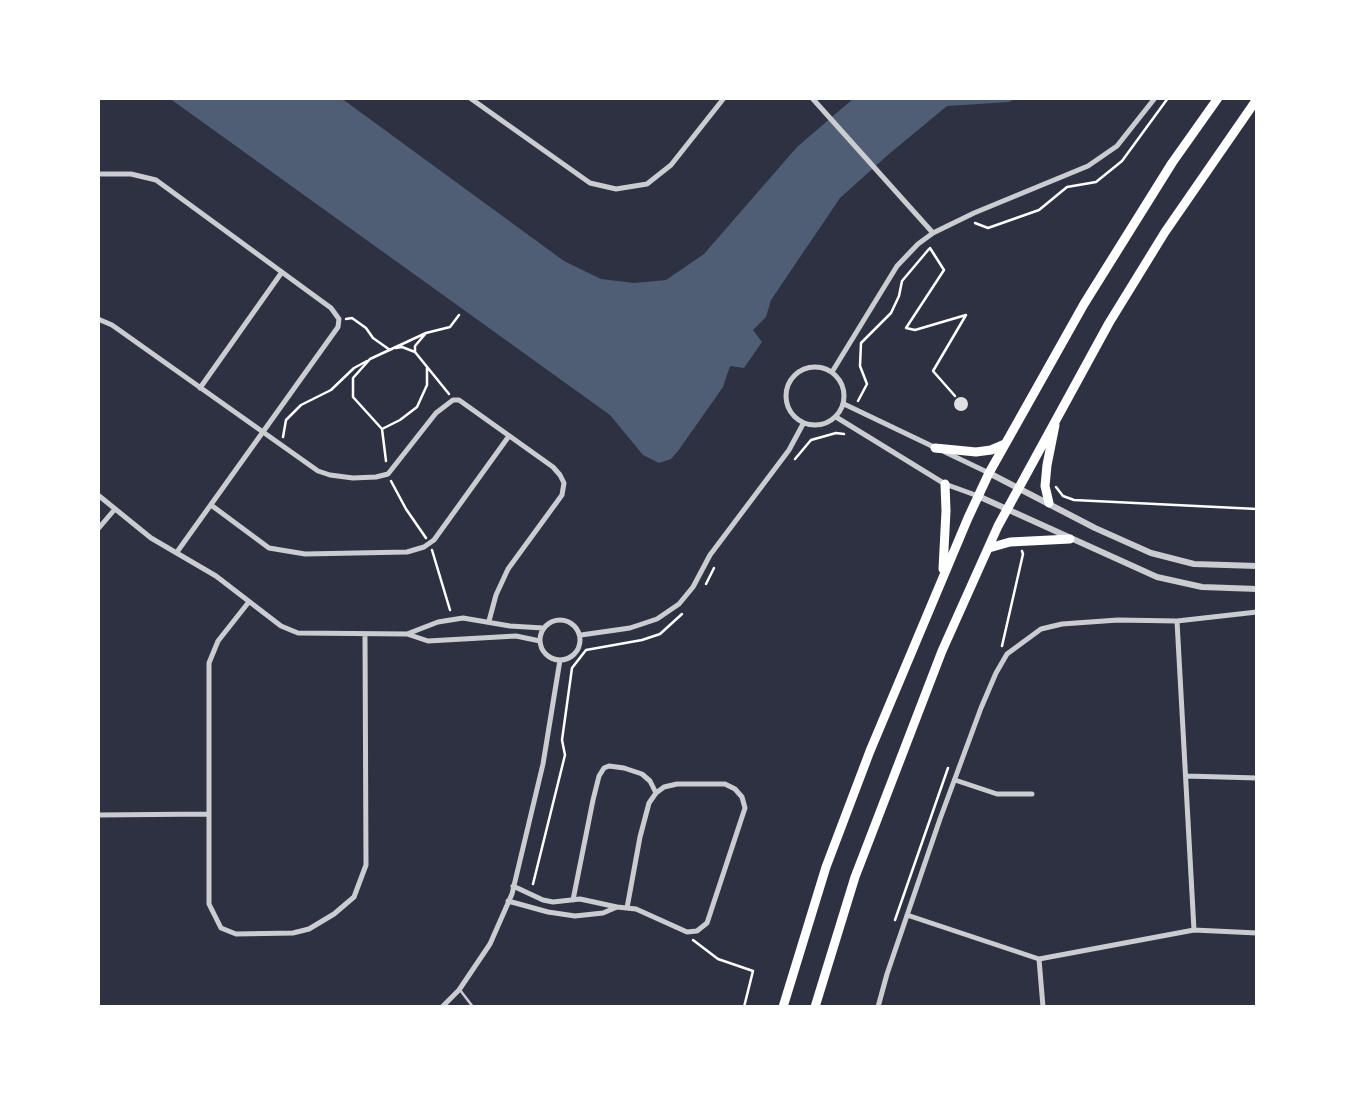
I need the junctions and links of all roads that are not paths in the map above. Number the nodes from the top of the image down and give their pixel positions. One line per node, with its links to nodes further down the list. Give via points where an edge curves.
1 (470, 98): 2 (street, via 590,183 617,190 647,184 671,165)
2 (724, 98)
3 (812, 98): 8 (street)
4 (1155, 98): 8 (street, via 1117,146 1088,166)
5 (1218, 98): 19 (highway, via 1084,304)
6 (1257, 99): 14 (highway, via 1165,232)
7 (98, 174): 9 (street, via 156,180)
8 (933, 233): 11 (street, via 897,266)
9 (282, 272): 12 (street); 17 (street, via 339,319 338,327)
10 (98, 319): 12 (street)
11 (832, 372): 13 (street, via 841,382); 16 (street, via 808,367 789,382 787,406)
12 (200, 388): 17 (street)
13 (844, 404): 15 (street); 20 (street)
14 (1057, 416): 23 (highway); 26 (highway, via 1045,486)
15 (836, 417): 16 (street, via 826,424); 22 (street)
16 (803, 424): 44 (street, via 679,604 657,619 630,628)
17 (264, 433): 18 (street, via 318,471 353,478 388,474 436,413 453,400 460,400); 27 (street)
18 (509, 436): 27 (street, via 434,540 407,552 304,554 269,548); 39 (street, via 553,467 564,484 562,495 508,569)
19 (1005, 444): 20 (highway, via 976,452); 21 (highway)
20 (935, 447): 21 (street)
21 (989, 473): 23 (street); 25 (highway)
22 (945, 484): 25 (street); 35 (highway)
23 (1017, 488): 26 (street); 28 (highway)
24 (98, 495): 29 (street)
25 (978, 496): 28 (street); 35 (highway)
26 (1049, 503): 34 (street, via 1134,546 1174,560)
27 (211, 505): 33 (street)
28 (1007, 508): 31 (street); 32 (highway)
29 (115, 509): 30 (street); 33 (street)
30 (98, 529)
31 (1070, 540): 32 (highway, via 1010,542); 36 (street, via 1157,578)
32 (989, 548): 67 (highway, via 942,651 855,877)
33 (177, 552): 37 (street)
34 (1257, 566)
35 (943, 577): 66 (highway, via 826,867)
36 (1257, 589)
37 (248, 603): 43 (street, via 298,633); 53 (street, via 218,641 209,663)
38 (1257, 612): 40 (street)
39 (489, 621): 41 (street); 42 (street, via 452,619)
40 (1177, 621): 47 (street); 49 (street, via 1062,624 1041,629 1021,642 996,673)
41 (544, 628): 44 (street, via 554,620 566,620); 45 (street)
42 (407, 634): 43 (street); 45 (street, via 428,641 499,636)
43 (365, 635): 53 (street, via 366,865 354,897 309,929 293,933 236,934 221,928 209,904)
44 (581, 635): 46 (street, via 577,652)
45 (540, 641): 46 (street, via 549,657)
46 (560, 660): 54 (street, via 543,764)
47 (1186, 776): 48 (street); 60 (street)
48 (1257, 778)
49 (955, 780): 51 (street, via 997,794); 59 (street)
50 (656, 793): 55 (street, via 642,774 604,768); 58 (street, via 640,837); 58 (street, via 677,784 725,784 735,789 745,808 707,923 687,932)
51 (1032, 794)
52 (98, 814): 53 (street)
53 (209, 814)
54 (513, 886): 55 (street, via 553,902); 56 (street)
55 (573, 900): 57 (street)
56 (508, 901): 57 (street, via 575,916); 63 (street, via 490,944)
57 (617, 907): 58 (street)
58 (626, 908)
59 (907, 915): 62 (street); 68 (street)
60 (1194, 930): 61 (street); 62 (street)
61 (1257, 933)
62 (1039, 959): 69 (street)
63 (459, 989): 64 (street); 65 (lane)
64 (442, 1007)
65 (472, 1007)
66 (783, 1007)
67 (815, 1007)
68 (878, 1007)
69 (1044, 1007)

